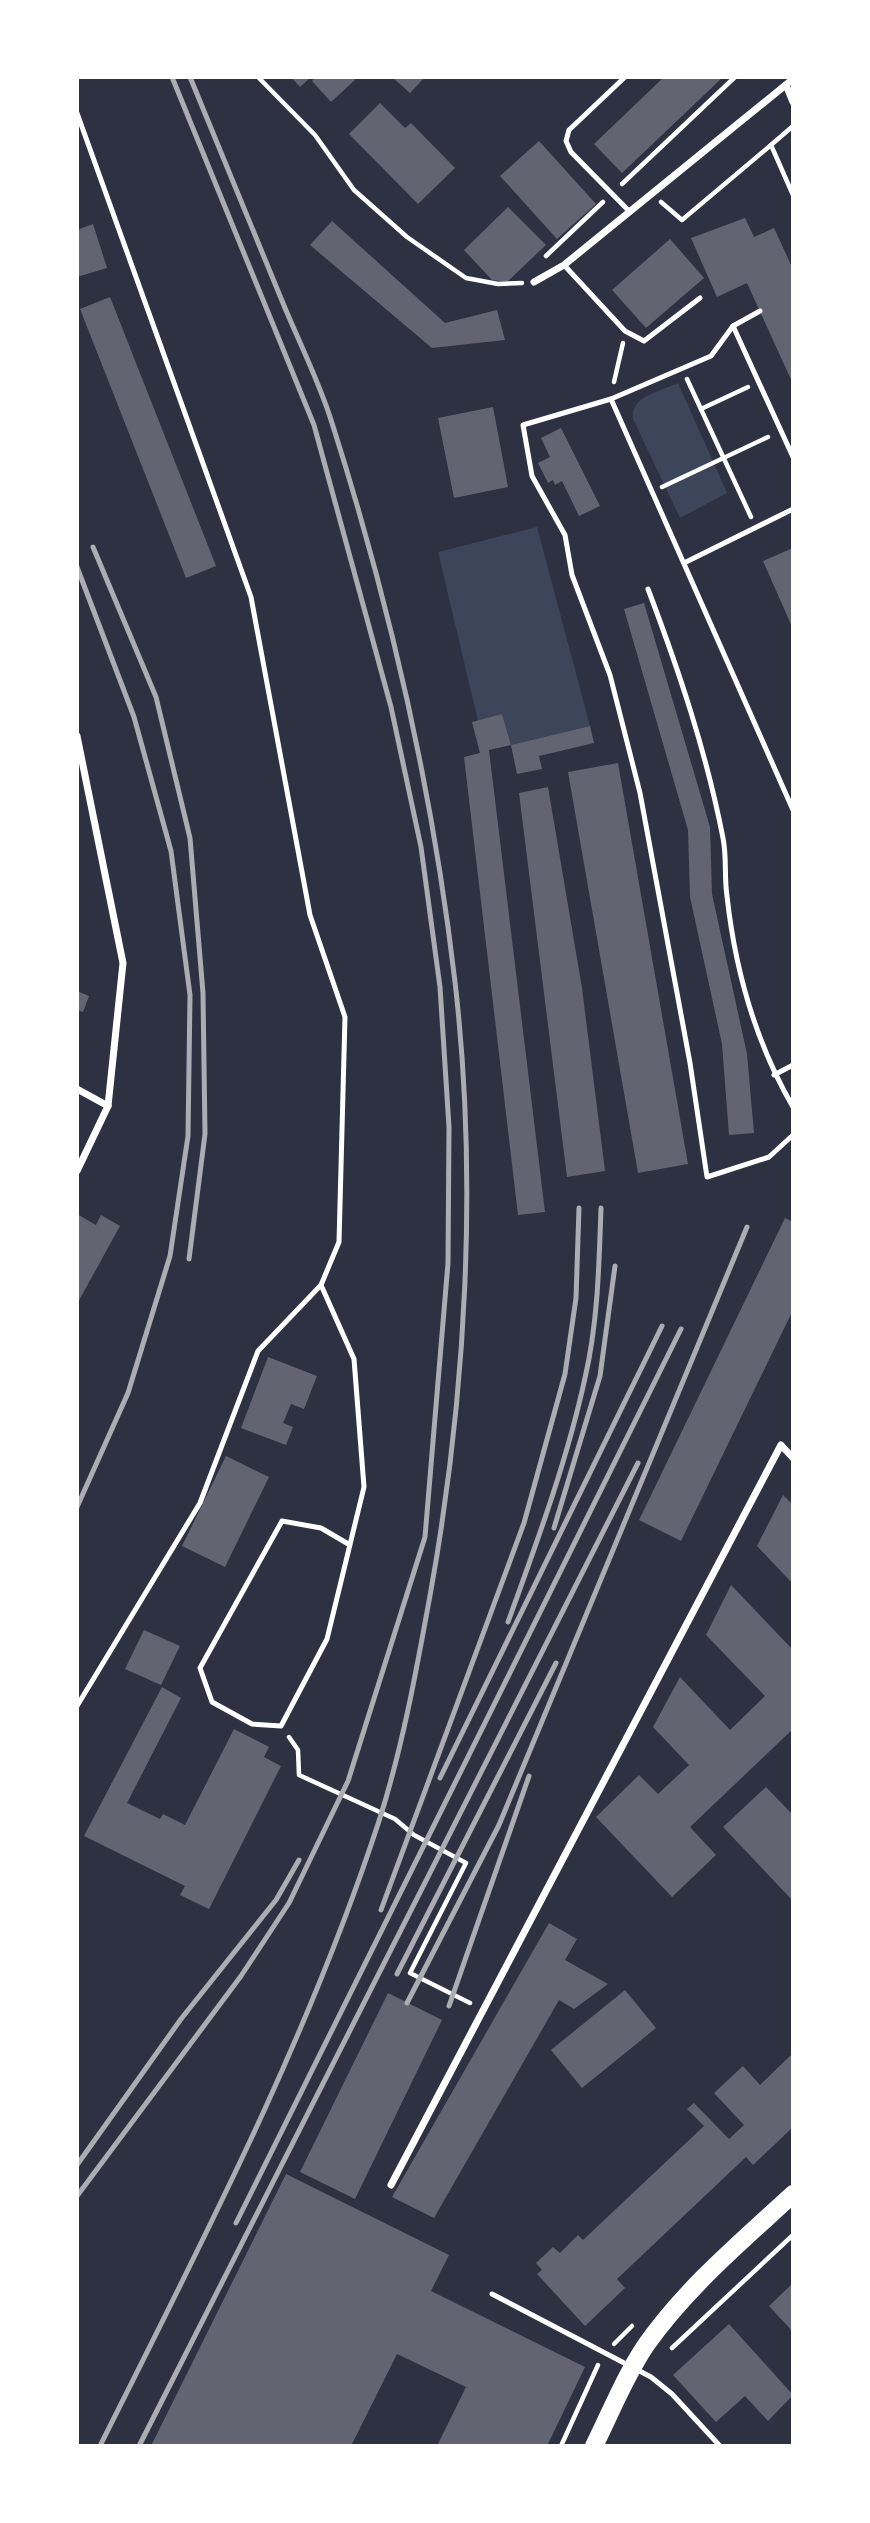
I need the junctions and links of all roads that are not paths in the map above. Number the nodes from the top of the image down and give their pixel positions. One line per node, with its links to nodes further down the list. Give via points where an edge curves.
1 (625, 77): 6 (lane, via 569,130 566,141 571,152)
2 (793, 79): 3 (street)
3 (786, 85): 4 (street); 6 (street)
4 (793, 102)
5 (77, 113): 26 (lane, via 251,597 310,915 345,1017 339,1242)
6 (630, 212): 7 (street)
7 (564, 265): 8 (street); 9 (lane, via 625,331 644,341)
8 (534, 282)
9 (701, 298)
10 (760, 311): 11 (lane)
11 (733, 326): 12 (lane, via 711,356); 13 (lane)
12 (611, 399): 15 (lane); 24 (lane, via 523,425 532,475 565,535 572,575 611,675 640,793 707,1177 769,1157)
13 (793, 457)
14 (793, 509): 15 (lane)
15 (684, 563): 18 (lane)
16 (649, 589): 20 (lane, via 694,711 724,841 727,896 750,1011)
17 (77, 736): 22 (street, via 123,963)
18 (793, 810)
19 (793, 1065): 20 (lane)
20 (774, 1075): 23 (lane)
21 (77, 1089): 22 (street)
22 (108, 1106): 25 (street)
23 (793, 1107)
24 (793, 1135)
25 (77, 1171)
26 (321, 1284): 28 (lane, via 354,1359 364,1487); 29 (lane, via 258,1350 200,1503)
27 (793, 1458): 30 (street, via 781,1445)
28 (350, 1545): 28 (lane, via 327,1639 281,1726 252,1724 212,1702 200,1668 282,1521 321,1528)
29 (77, 1706)
30 (391, 2185)
31 (793, 2194): 33 (main road, via 682,2301)
32 (492, 2294): 33 (lane)
33 (633, 2367): 34 (main road); 35 (lane, via 672,2394)
34 (594, 2446)
35 (720, 2446)

